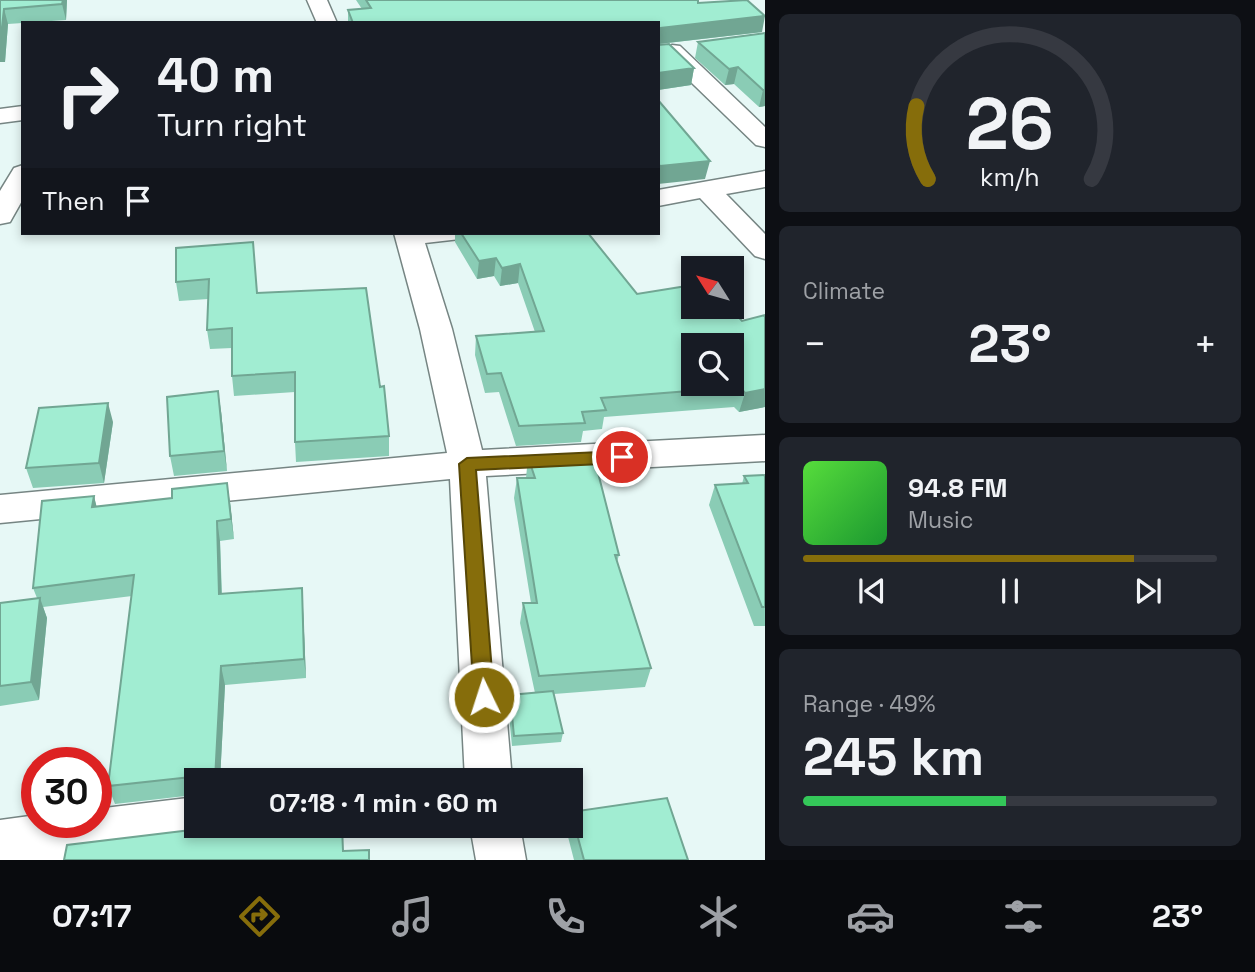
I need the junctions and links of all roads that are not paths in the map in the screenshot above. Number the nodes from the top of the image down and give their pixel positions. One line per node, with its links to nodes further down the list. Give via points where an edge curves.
1 (317, 0): 2 (street)
2 (326, 21)
3 (699, 48): 4 (street)
4 (665, 52): 7 (street)
5 (21, 113): 6 (street)
6 (0, 116)
7 (765, 141)
8 (21, 177): 12 (street)
9 (765, 178): 10 (street)
10 (706, 189): 11 (street); 14 (street)
11 (660, 198)
12 (0, 216)
13 (409, 235): 16 (street)
14 (765, 250)
15 (765, 448): 16 (street)
16 (467, 464): 17 (street); 18 (street)
17 (0, 509)
18 (488, 768)
19 (184, 822): 21 (street)
20 (497, 838): 22 (street)
21 (0, 844)
22 (501, 860)

